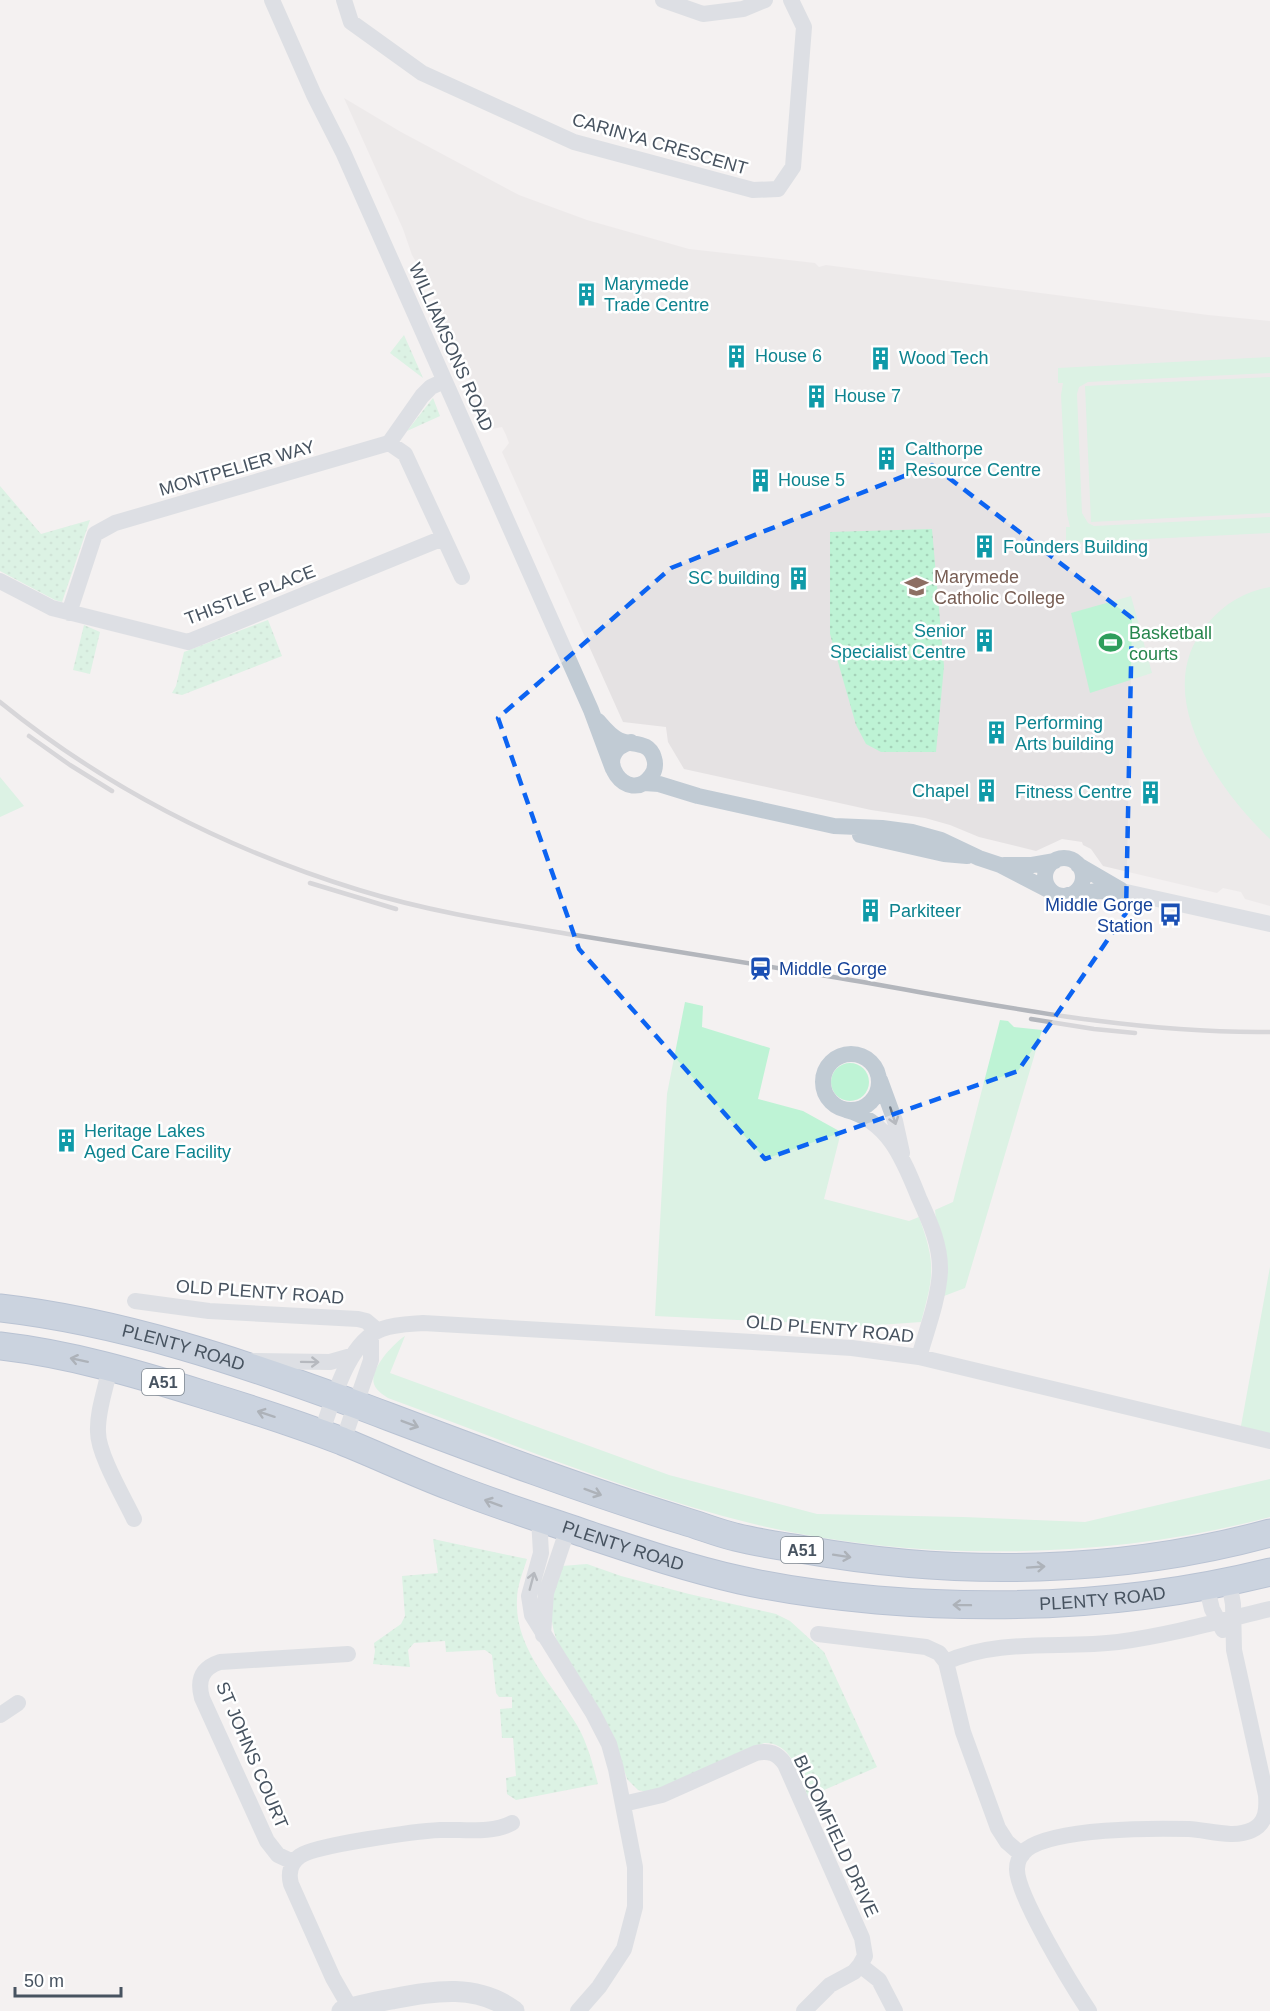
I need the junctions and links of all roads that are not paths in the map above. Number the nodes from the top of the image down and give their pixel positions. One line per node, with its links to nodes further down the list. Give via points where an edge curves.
1 (272, 0): 6 (street, WILLIAMSONS ROAD)
2 (344, 0): 5 (street, CARINYA CRESCENT, via 351,22 422,73 574,142 753,190 778,189 793,167 804,27)
3 (663, 0): 4 (street, via 703,14 743,9)
4 (765, 0)
5 (791, 0)
6 (444, 381): 7 (street, via 422,396); 12 (street, WILLIAMSONS ROAD)
7 (389, 443): 8 (street, via 405,454); 11 (street, MONTPELIER WAY, via 101,529 95,534)
8 (443, 538): 9 (street); 11 (street, THISTLE PLACE, via 188,642)
9 (462, 577)
10 (0, 581): 11 (street, THISTLE PLACE)
11 (69, 613)
12 (591, 710): 13 (street, WILLIAMSONS ROAD, via 611,734); 15 (street, WILLIAMSONS ROAD)
13 (631, 742): 14 (street, via 650,749); 15 (street, via 616,752)
14 (654, 758): 16 (street, via 654,771); 17 (street, via 669,776)
15 (613, 769): 16 (street, via 625,783)
16 (644, 783): 17 (street)
17 (698, 796): 18 (street)
18 (834, 826): 19 (street, via 935,852); 19 (street, via 912,832 941,840)
19 (973, 857): 22 (street)
20 (1055, 861): 21 (street, via 1069,859); 22 (street); 24 (street, via 1045,877 1048,886)
21 (1078, 864): 23 (street); 24 (street, via 1082,883 1075,892)
22 (1000, 865): 24 (street)
23 (1126, 892): 24 (street); 25 (street)
24 (1061, 894)
25 (1270, 924)
26 (878, 1074): 27 (street, via 879,1089 872,1101 860,1109); 27 (street, via 871,1062 858,1055 844,1055 831,1062 823,1076 825,1092 832,1103); 28 (street, one-way to 28, via 895,1121)
27 (846, 1110): 28 (street, via 874,1123)
28 (903, 1160): 34 (street, via 932,1227 939,1257 937,1289)
29 (135, 1301): 31 (street, OLD PLENTY ROAD, via 209,1311 350,1318 366,1321)
30 (0, 1308): 35 (highway, PLENTY ROAD / A51, via 123,1330)
31 (375, 1334): 33 (street); 34 (street, OLD PLENTY ROAD, via 396,1326 423,1323 852,1348); 37 (street, via 371,1359)
32 (0, 1346): 36 (highway, PLENTY ROAD / A51, one-way to 32)
33 (351, 1356): 35 (street, one-way to 33, via 316,1363); 37 (street)
34 (919, 1357): 39 (street, OLD PLENTY ROAD)
35 (231, 1360): 37 (highway, PLENTY ROAD / A51)
36 (110, 1367): 38 (highway, PLENTY ROAD / A51, one-way to 36); 41 (street, via 98,1435)
37 (345, 1400): 38 (street); 38 (street); 40 (highway, PLENTY ROAD / A51, one-way to 40)
38 (332, 1438): 42 (highway, PLENTY ROAD / A51, one-way to 38)
39 (1270, 1441)
40 (533, 1470): 43 (highway, via 562,1501); 44 (highway, PLENTY ROAD / A51, one-way to 44, via 735,1538 858,1559 963,1568 1068,1565 1168,1554)
41 (134, 1519)
42 (539, 1519): 43 (highway, PLENTY ROAD / A51); 50 (street, one-way to 42, via 529,1604 541,1553)
43 (568, 1528): 46 (highway, PLENTY ROAD / A51, one-way to 43, via 1133,1598 1009,1606 842,1597 677,1565); 50 (street, via 546,1593)
44 (1270, 1533)
45 (1270, 1572): 46 (highway, PLENTY ROAD / A51)
46 (1217, 1584): 48 (street, via 1233,1604); 48 (street, via 1212,1609)
47 (1270, 1609): 48 (street)
48 (1226, 1619): 52 (street, via 1118,1642 986,1649); 57 (street, via 1266,1794 1266,1813 1259,1825 1239,1833 1191,1829 1091,1832 1040,1843)
49 (818, 1634): 52 (street, via 926,1647)
50 (543, 1635): 55 (street, via 604,1733)
51 (348, 1654): 58 (street, ST JOHNS COURT, via 220,1662 204,1671 200,1680 202,1698 267,1841 278,1855)
52 (946, 1662): 57 (street, via 963,1732 998,1828)
53 (18, 1703): 54 (street)
54 (0, 1714)
55 (623, 1804): 59 (street, BLOOMFIELD DRIVE, via 662,1796 756,1754 768,1751 777,1756 785,1764 862,1938 865,1956); 62 (street, via 635,1867 631,1928 612,1969)
56 (512, 1823): 58 (street, via 482,1830 433,1830 372,1839 312,1850)
57 (1022, 1855): 60 (street, via 1017,1871 1021,1887)
58 (293, 1862): 61 (street, via 290,1881)
59 (860, 1965): 64 (street, via 830,1985); 65 (street, via 879,1980)
60 (1074, 1988): 66 (street); 67 (street)
61 (346, 2010): 63 (street, via 449,1990 479,1994)
62 (578, 2010)
63 (514, 2011)
64 (804, 2011)
65 (895, 2011)
66 (1081, 2011)
67 (1089, 2011)

